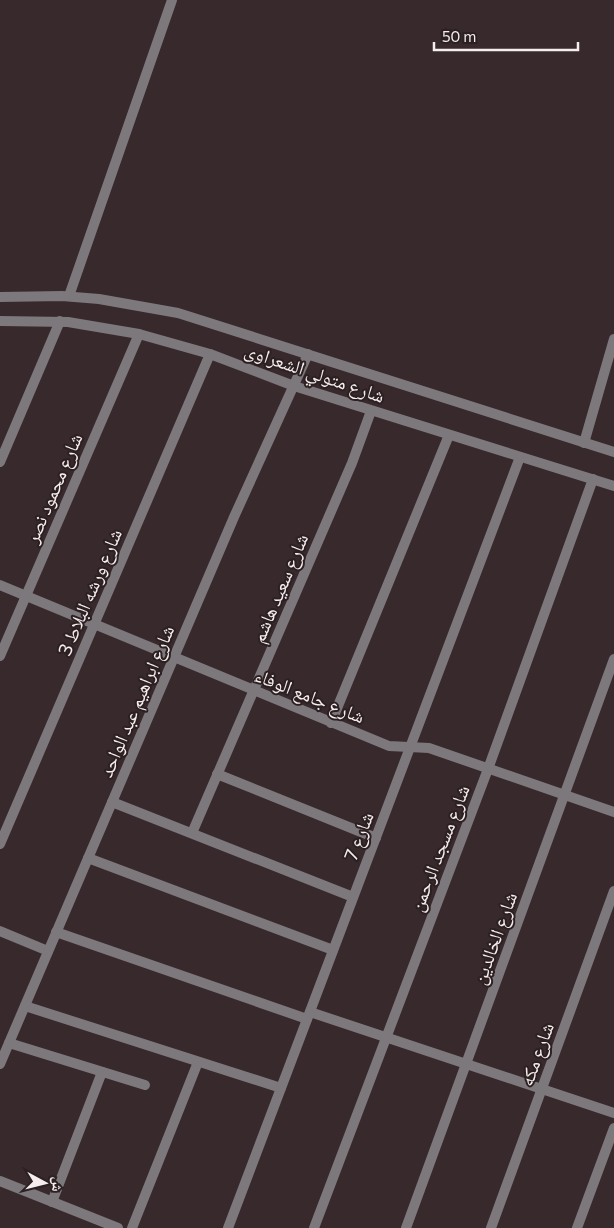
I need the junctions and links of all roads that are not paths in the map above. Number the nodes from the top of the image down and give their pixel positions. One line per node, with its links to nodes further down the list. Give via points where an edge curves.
1 (172, 0): 3 (street)
2 (0, 296): 3 (street, شارع متولي الشعراوى)
3 (70, 296): 9 (street, شارع متولي الشعراوى, via 139,304 178,313)
4 (60, 321): 5 (street, شارع متولي الشعراوى); 6 (street, شارع متولي الشعراوى); 16 (street)
5 (0, 322)
6 (139, 334): 8 (street, شارع متولي الشعراوى); 20 (street, شارع محمود نصر)
7 (614, 339): 13 (street)
8 (210, 354): 10 (street, شارع متولي الشعراوى); 21 (street, شارع ورشه البلاط 3)
9 (308, 354): 10 (street, شارع ابراهيم عبد الواحد); 13 (street, شارع متولي الشعراوى)
10 (294, 386): 11 (street, شارع متولي الشعراوى); 23 (street, شارع ابراهيم عبد الواحد)
11 (371, 410): 12 (street, شارع متولي الشعراوى); 25 (street, شارع سعيد هاشم, via 352,463)
12 (449, 434): 15 (street, شارع متولي الشعراوى); 26 (street)
13 (584, 442): 14 (street, شارع متولي الشعراوى)
14 (614, 452)
15 (520, 457): 17 (street, شارع متولي الشعراوى); 27 (street, شارع 7)
16 (0, 462)
17 (593, 480): 18 (street, شارع متولي الشعراوى); 28 (street, شارع مسجد الرحمن)
18 (614, 486)
19 (0, 585): 20 (street, شارع جامع الوفاء)
20 (26, 596): 21 (street, شارع جامع الوفاء); 22 (street, شارع محمود نصر)
21 (94, 624): 23 (street, شارع جامع الوفاء); 35 (street, شارع ورشه البلاط 3)
22 (0, 656)
23 (174, 657): 25 (street, شارع جامع الوفاء); 31 (street, شارع ابراهيم عبد الواحد)
24 (614, 659): 30 (street, شارع الخالدين)
25 (253, 691): 26 (street, شارع جامع الوفاء); 29 (street, شارع سعيد هاشم)
26 (331, 723): 27 (street, شارع جامع الوفاء, via 389,746)
27 (411, 746): 28 (street, شارع جامع الوفاء, via 429,748); 34 (street, شارع 7)
28 (488, 768): 30 (street, شارع جامع الوفاء); 45 (street, شارع مسجد الرحمن)
29 (217, 774): 33 (street, شارع سعيد هاشم); 34 (street)
30 (565, 795): 32 (street, شارع جامع الوفاء); 49 (street, شارع الخالدين)
31 (112, 802): 33 (street); 36 (street, شارع ابراهيم عبد الواحد)
32 (614, 812)
33 (192, 833): 38 (street)
34 (376, 838): 38 (street, شارع 7)
35 (0, 844)
36 (88, 858): 40 (street, شارع ابراهيم عبد الواحد); 41 (street)
37 (614, 891): 53 (street, شارع مكه)
38 (354, 897): 41 (street, شارع 7)
39 (0, 931): 42 (street)
40 (56, 932): 42 (street, شارع ابراهيم عبد الواحد); 44 (street)
41 (333, 950): 44 (street, شارع 7)
42 (48, 951): 43 (street, شارع ابراهيم عبد الواحد)
43 (24, 1006): 46 (street, شارع ابراهيم عبد الواحد); 47 (street)
44 (308, 1016): 45 (street); 52 (street, شارع 7)
45 (386, 1038): 49 (street); 61 (street, شارع مسجد الرحمن)
46 (9, 1043): 48 (street, شارع ابراهيم عبد الواحد); 50 (street)
47 (198, 1062): 52 (street); 59 (street)
48 (0, 1064)
49 (466, 1064): 53 (street); 62 (street, شارع الخالدين)
50 (102, 1072): 51 (street); 57 (street)
51 (145, 1086)
52 (281, 1088): 60 (street, شارع 7)
53 (542, 1089): 54 (street); 63 (street, شارع مكه)
54 (614, 1112)
55 (614, 1128): 64 (street)
56 (0, 1181): 57 (street)
57 (52, 1202): 58 (street)
58 (118, 1228)
59 (132, 1228)
60 (228, 1228)
61 (314, 1228)
62 (406, 1228)
63 (491, 1228)
64 (577, 1228)

